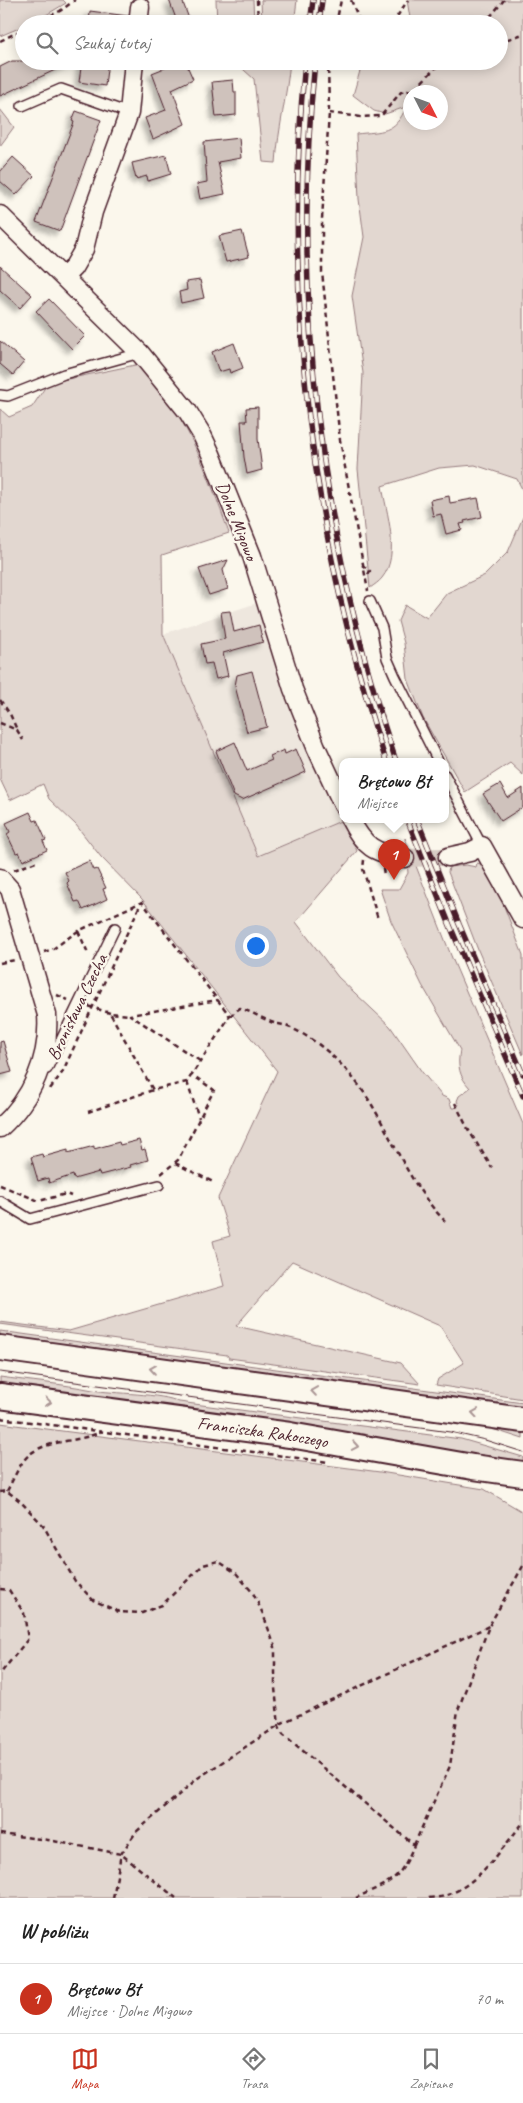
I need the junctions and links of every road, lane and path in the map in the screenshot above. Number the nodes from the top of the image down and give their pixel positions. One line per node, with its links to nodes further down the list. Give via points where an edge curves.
1 (74, 0): 7 (path)
2 (257, 0): 8 (path)
3 (340, 0): 9 (path)
4 (351, 0): 10 (path)
5 (408, 0): 11 (path)
6 (504, 0): 12 (path)
7 (52, 15)
8 (258, 15)
9 (338, 15)
10 (357, 15)
11 (398, 15)
12 (492, 15)
13 (15, 34): 16 (path)
14 (523, 34): 15 (path)
15 (508, 39)
16 (0, 41)
17 (133, 70): 21 (street)
18 (328, 70): 22 (path)
19 (433, 70): 22 (path, via 414,90 401,92 381,116)
20 (22, 106): 21 (lane, via 61,89)
21 (128, 113): 24 (street, via 92,212 84,249)
22 (329, 113): 27 (path, via 322,218 323,280 340,440)
23 (0, 215): 24 (street, Dolne Migowo)
24 (64, 277): 25 (street, Dolne Migowo)
25 (140, 353): 26 (lane, via 64,374 8,396); 36 (street, Dolne Migowo, via 188,412 212,454 252,556 293,689)
26 (0, 395)
27 (362, 565): 28 (path); 28 (path, via 370,571)
28 (365, 579): 29 (path)
29 (372, 604): 34 (lane, via 395,676)
30 (0, 700): 32 (path)
31 (0, 723): 32 (path)
32 (17, 730): 33 (path)
33 (23, 740)
34 (436, 758)
35 (449, 783): 39 (lane)
36 (339, 797)
37 (352, 823): 38 (street)
38 (369, 846): 41 (street, via 385,854); 44 (path, via 362,869)
39 (482, 846): 40 (street); 45 (street)
40 (448, 857)
41 (405, 858)
42 (36, 862): 43 (path)
43 (4, 875): 61 (street, Bronisława Czecha, via 47,1015 46,1048)
44 (378, 919)
45 (523, 919)
46 (115, 928): 61 (lane, Bronisława Czecha, via 45,1073)
47 (78, 932): 48 (path); 50 (path); 54 (path, via 142,902)
48 (49, 950)
49 (15, 960): 51 (path)
50 (91, 960)
51 (18, 969)
52 (61, 997): 53 (path)
53 (67, 999)
54 (218, 1000): 57 (path); 58 (path)
55 (93, 1008): 56 (path)
56 (110, 1013): 57 (path); 63 (path)
57 (130, 1015): 59 (path)
58 (230, 1016): 59 (path); 75 (path, via 240,1008 286,1026 310,1039 345,1068 372,1106 420,1193)
59 (200, 1061): 60 (path)
60 (192, 1074): 62 (path); 66 (path, via 214,1090)
61 (34, 1082): 67 (street, Bronisława Czecha, via 21,1105)
62 (186, 1082): 63 (path); 66 (path)
63 (153, 1090): 65 (path)
64 (455, 1103): 69 (path)
65 (88, 1112)
66 (199, 1118): 68 (path)
67 (0, 1128)
68 (175, 1163): 71 (path); 72 (path, via 156,1178)
69 (492, 1168)
70 (0, 1184): 73 (path, via 39,1201 66,1194)
71 (215, 1184)
72 (158, 1185): 74 (lane, via 30,1220)
73 (73, 1197)
74 (0, 1201)
75 (444, 1221)
76 (0, 1348): 79 (main road, one-way to 76)
77 (0, 1396): 83 (main road, Franciszka Rakoczego, one-way to 83, via 290,1435)
78 (0, 1418): 81 (path)
79 (523, 1420)
80 (101, 1426): 81 (path)
81 (100, 1432): 82 (path); 84 (path, via 88,1438 38,1448 23,1462)
82 (334, 1463)
83 (523, 1474)
84 (7, 1491): 85 (path); 90 (path, via 20,1500 43,1526 75,1581 94,1600 119,1612 142,1613 162,1605 203,1565 218,1561 236,1573 253,1593 275,1647)
85 (0, 1492)
86 (523, 1566): 88 (path)
87 (0, 1590): 89 (path, via 9,1590 24,1612 28,1638)
88 (489, 1626): 90 (path); 93 (path, via 458,1710 450,1766)
89 (0, 1674)
90 (279, 1726): 93 (path, via 284,1734); 94 (path, via 198,1778 136,1832)
91 (523, 1823): 98 (path, via 477,1876 444,1896)
92 (0, 1834): 94 (path)
93 (414, 1844): 97 (path, via 406,1865 394,1880)
94 (121, 1854): 95 (path); 96 (path)
95 (113, 1898)
96 (176, 1898)
97 (356, 1898)
98 (428, 1898)

